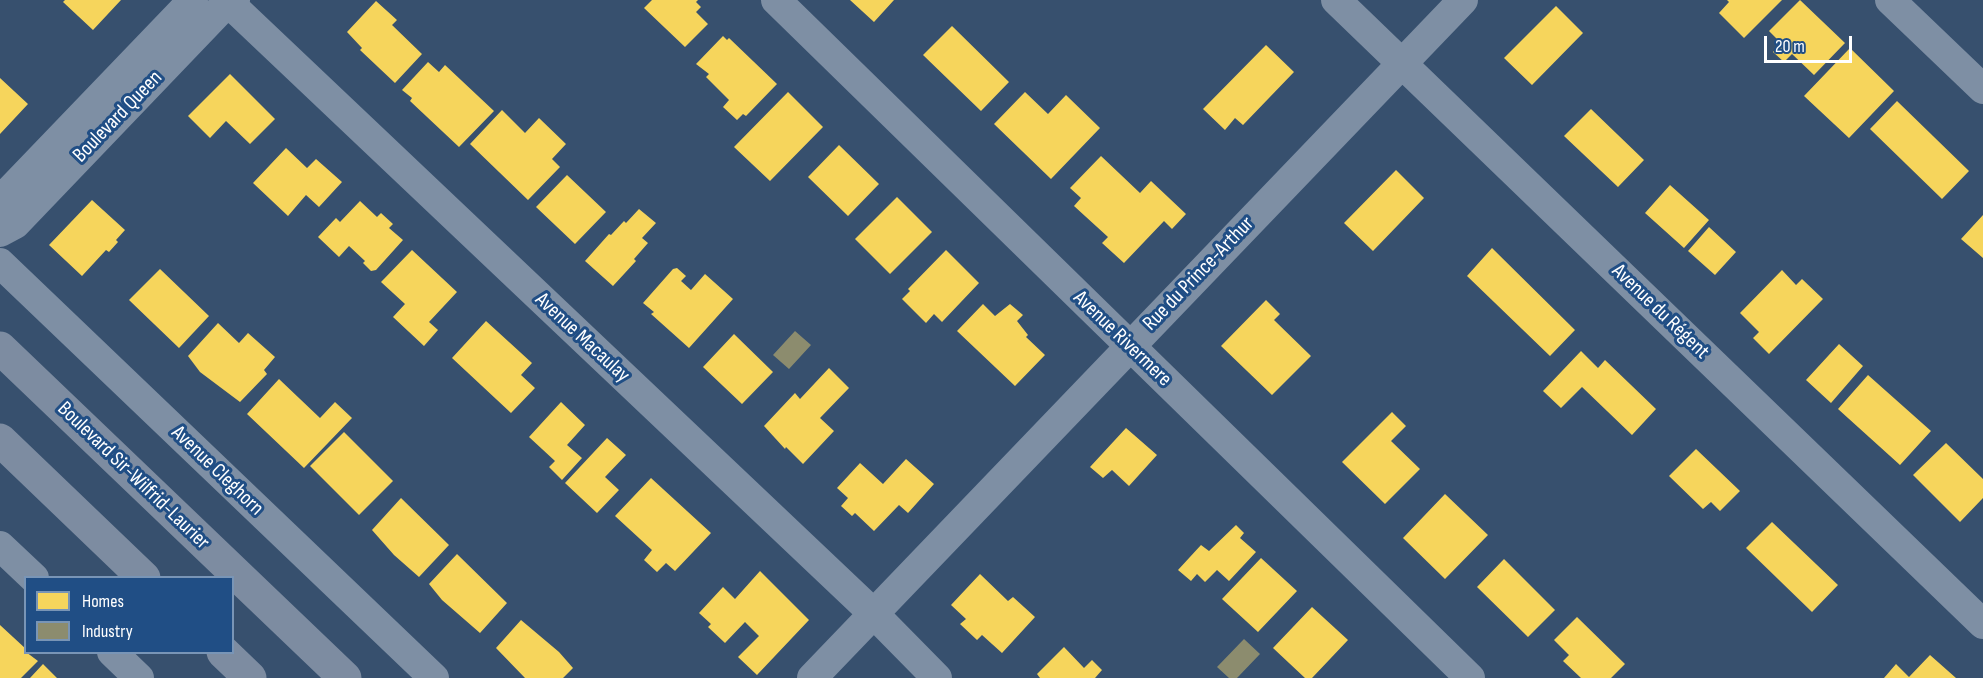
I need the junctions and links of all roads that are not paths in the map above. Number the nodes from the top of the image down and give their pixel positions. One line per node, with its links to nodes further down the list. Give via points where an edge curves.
1 (193, 0): 9 (street, Boulevard Queen)
2 (776, 0): 12 (street, Avenue Rivermere)
3 (1336, 0): 7 (street, Avenue du Régent)
4 (1463, 0): 7 (street, Rue du Prince-Arthur)
5 (1890, 0): 8 (street)
6 (231, 2): 10 (street, Boulevard Queen, via 15,224); 18 (street, Avenue Macaulay)
7 (1401, 63): 12 (street, Rue du Prince-Arthur); 19 (street, Avenue du Régent)
8 (1983, 89)
9 (0, 201)
10 (0, 232)
11 (0, 263): 25 (street, Avenue Cleghorn)
12 (1130, 346): 18 (street, Rue du Prince-Arthur); 28 (street, Avenue Rivermere)
13 (0, 348): 24 (main road, Boulevard Sir-Wilfrid-Laurier)
14 (0, 440): 17 (main road)
15 (0, 546): 16 (street)
16 (31, 576)
17 (142, 576)
18 (874, 614): 26 (street, Rue du Prince-Arthur); 27 (street, Avenue Macaulay)
19 (1983, 624)
20 (114, 654): 22 (street)
21 (225, 654): 23 (main road)
22 (139, 678)
23 (250, 678)
24 (345, 678)
25 (434, 678)
26 (812, 678)
27 (937, 678)
28 (1470, 678)

